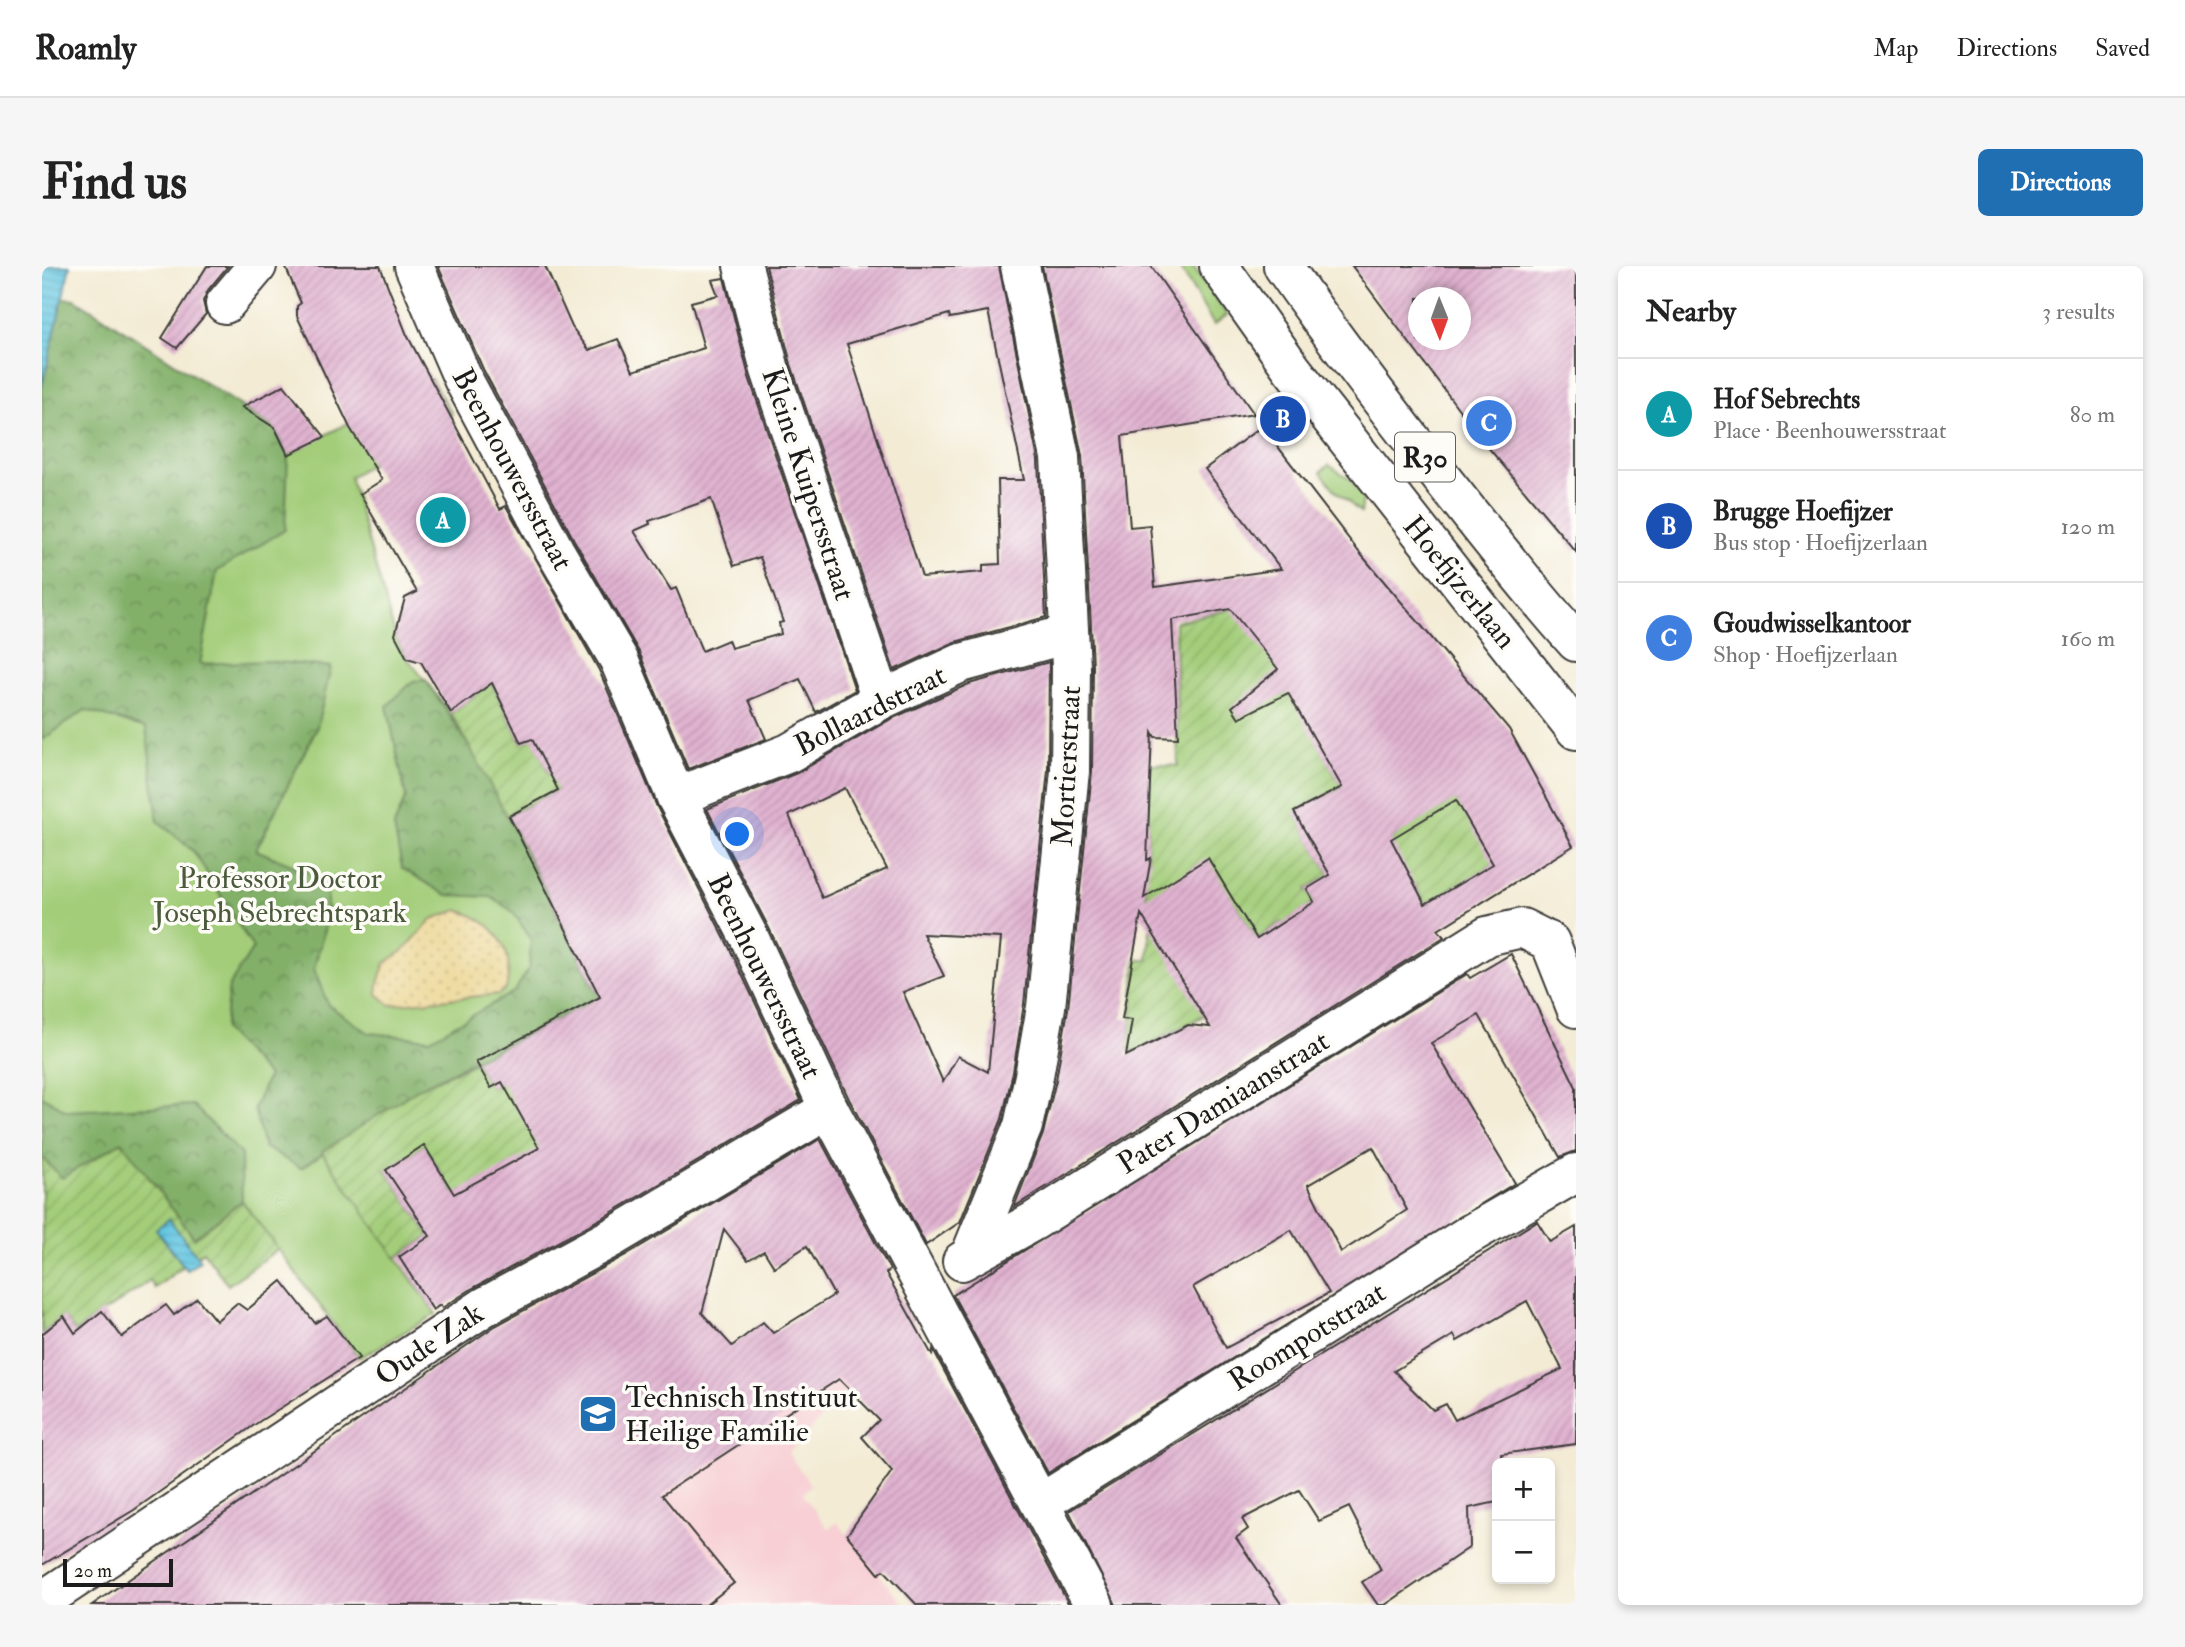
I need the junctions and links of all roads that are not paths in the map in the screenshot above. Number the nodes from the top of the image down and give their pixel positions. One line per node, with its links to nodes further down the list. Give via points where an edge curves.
1 (257, 266): 7 (street)
2 (414, 266): 12 (street, Beenhouwersstraat, via 463,379 619,660)
3 (743, 266): 10 (street, Kleine Kuipersstraat, via 770,370)
4 (1020, 266): 8 (street, Mortierstraat, via 1060,457)
5 (1219, 266): 11 (street, Hoefijzerlaan / R30, via 1292,369)
6 (1283, 266): 9 (street, Hoefijzerlaan / R30, via 1424,455)
7 (225, 304)
8 (1069, 634): 10 (street, Bollaardstraat, via 961,663); 16 (street, Mortierstraat, via 1070,771 1046,1007 1023,1126)
9 (1576, 642)
10 (881, 701): 12 (street, Bollaardstraat, via 789,753)
11 (1576, 730)
12 (676, 797): 14 (street, Beenhouwersstraat, via 749,937)
13 (1576, 1008): 16 (street, Pater Damiaanstraat, via 1550,942 1522,928 1487,936 1034,1221)
14 (829, 1109): 17 (street, Beenhouwersstraat); 19 (street, Oude Zak, via 615,1236 484,1307)
15 (1576, 1172): 18 (street, Roompotstraat)
16 (970, 1256): 17 (street, Pater Damiaanstraat)
17 (924, 1282): 18 (street, Beenhouwersstraat)
18 (1041, 1503): 20 (street, Beenhouwersstraat)
19 (43, 1599)
20 (1094, 1605)

